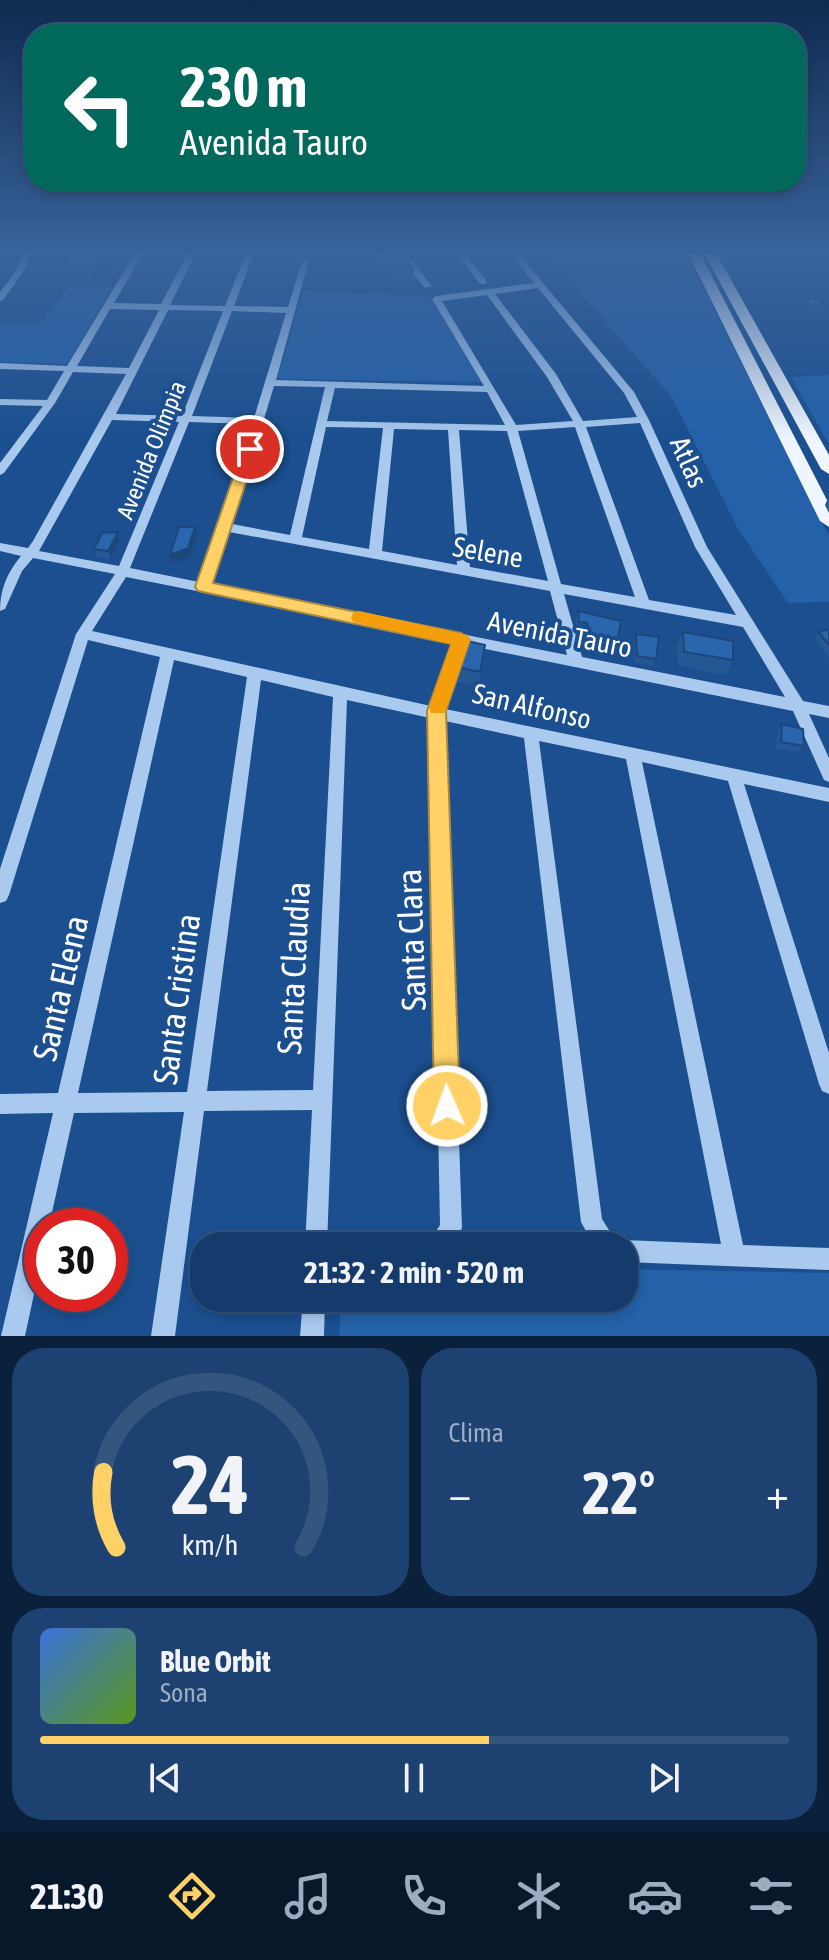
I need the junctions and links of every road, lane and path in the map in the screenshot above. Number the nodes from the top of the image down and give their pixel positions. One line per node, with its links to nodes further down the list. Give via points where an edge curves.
1 (101, 315): 11 (street)
2 (160, 315): 12 (street)
3 (226, 315): 19 (street, Avenida Olimpia)
4 (289, 315): 13 (street)
5 (446, 315): 15 (street)
6 (507, 315): 22 (street)
7 (567, 315): 20 (street, Atlas, via 620,379)
8 (725, 315): 29 (main road)
9 (744, 315): 27 (main road)
10 (0, 366): 11 (street)
11 (71, 368): 12 (street); 17 (street)
12 (130, 371): 18 (street)
13 (270, 383): 14 (street); 21 (street)
14 (330, 386): 15 (street); 23 (street)
15 (491, 389): 26 (street)
16 (0, 402): 17 (street)
17 (50, 403): 28 (street)
18 (109, 417): 19 (street); 33 (street)
19 (186, 418): 21 (street); 36 (street, Avenida Olimpia)
20 (644, 420): 22 (street); 41 (street, Atlas, via 701,547)
21 (258, 421): 30 (street)
22 (579, 423): 26 (street); 39 (street)
23 (321, 424): 24 (street); 31 (street)
24 (389, 424): 25 (street); 34 (street)
25 (453, 427): 26 (street); 35 (street)
26 (512, 428): 38 (street)
27 (829, 469)
28 (0, 471)
29 (829, 521)
30 (224, 527): 31 (street, Selene); 37 (street)
31 (295, 539): 34 (street, Selene)
32 (0, 547): 33 (street, Avenida Tauro)
33 (29, 552): 36 (street, Avenida Tauro); 40 (street)
34 (375, 555): 35 (street, Selene)
35 (464, 572): 38 (street, Selene)
36 (122, 573): 37 (street, Avenida Tauro); 42 (street, Avenida Olimpia)
37 (204, 587): 43 (street, Avenida Tauro)
38 (556, 588): 39 (street, Selene); 45 (street)
39 (644, 605): 41 (street, Selene)
40 (0, 606)
41 (745, 622): 48 (street, Atlas)
42 (83, 634): 44 (street, San Alfonso); 56 (street, Avenida Olimpia)
43 (461, 640): 45 (street, Avenida Tauro); 49 (street, Santa Clara)
44 (168, 654): 46 (street, San Alfonso); 59 (street, Santa Elena)
45 (576, 661): 48 (street, Avenida Tauro)
46 (255, 671): 47 (street, San Alfonso); 60 (street, Santa Cristina)
47 (340, 693): 49 (street, San Alfonso); 58 (street, Santa Claudia)
48 (798, 706): 50 (street, Avenida Tauro); 53 (street, Atlas)
49 (437, 711): 51 (street, San Alfonso); 63 (street, Santa Clara)
50 (829, 712)
51 (531, 734): 52 (street, San Alfonso); 64 (street, via 592,1222)
52 (633, 756): 54 (street, San Alfonso); 66 (street)
53 (829, 775)
54 (734, 776): 55 (street, San Alfonso); 57 (street)
55 (829, 795)
56 (0, 895)
57 (829, 1084)
58 (321, 1100): 60 (street); 62 (street, Santa Claudia)
59 (67, 1103): 60 (street); 61 (street); 69 (street, Santa Elena)
60 (194, 1103): 70 (street, Santa Cristina)
61 (0, 1104)
62 (316, 1232)
63 (448, 1232)
64 (598, 1232)
65 (638, 1252): 66 (street)
66 (735, 1257): 67 (street)
67 (829, 1259)
68 (313, 1312): 71 (street)
69 (13, 1336)
70 (163, 1336)
71 (312, 1336)

